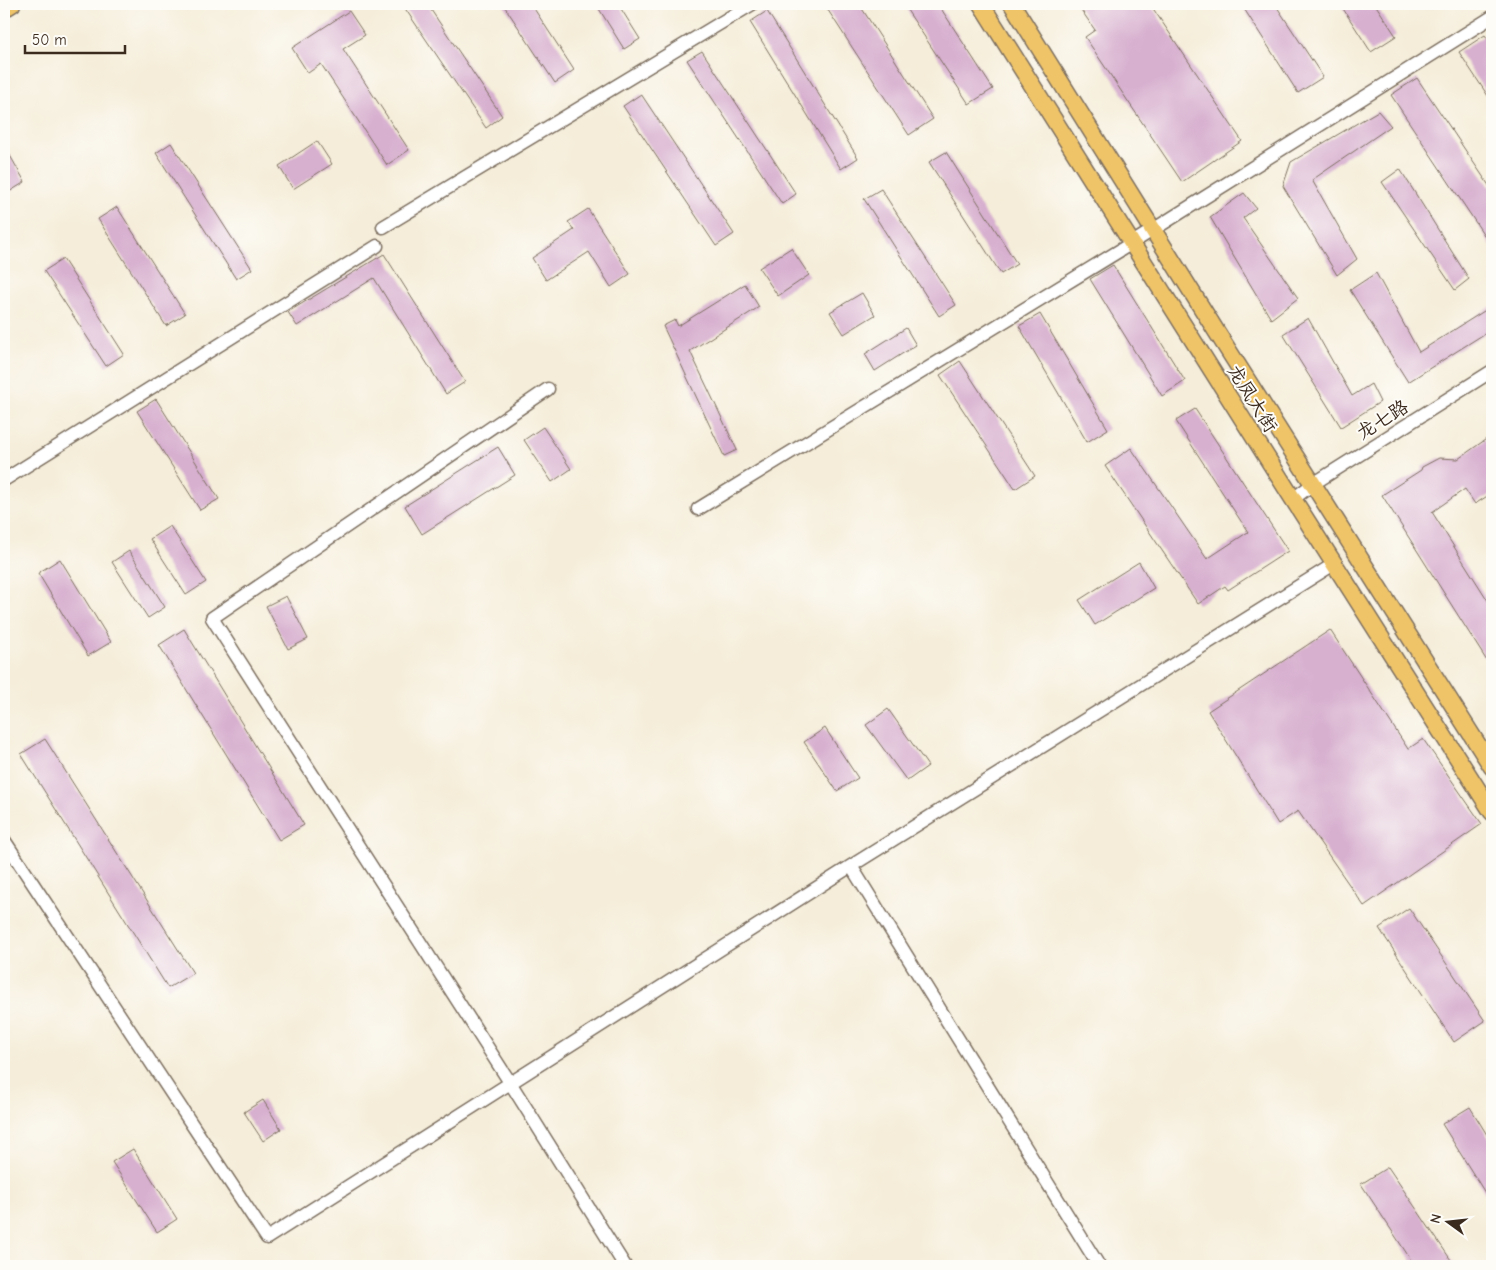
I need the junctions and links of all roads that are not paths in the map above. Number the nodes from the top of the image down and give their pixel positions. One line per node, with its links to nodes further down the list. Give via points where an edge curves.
1 (12, 4): 5 (main road)
2 (752, 4): 7 (street)
3 (981, 4): 9 (main road, 龙凤大街)
4 (1012, 4): 8 (main road, 龙凤大街)
5 (4, 9)
6 (1492, 17): 8 (street)
7 (383, 227)
8 (1153, 230): 9 (street); 14 (main road, 龙凤大街)
9 (1132, 243): 15 (main road, 龙凤大街); 16 (street)
10 (377, 246): 13 (street)
11 (1492, 372): 14 (street, 龙七路)
12 (548, 389): 22 (street, via 212,618)
13 (4, 480)
14 (1313, 484): 15 (street, 龙七路); 18 (main road, 龙凤大街)
15 (1293, 499): 17 (main road, 龙凤大街)
16 (698, 510)
17 (1334, 564): 19 (main road, 龙凤大街); 21 (street)
18 (1492, 767)
19 (1492, 812)
20 (4, 840): 22 (street, via 267,1238)
21 (852, 866): 22 (street); 24 (street)
22 (511, 1084): 23 (street)
23 (625, 1266)
24 (1098, 1266)

